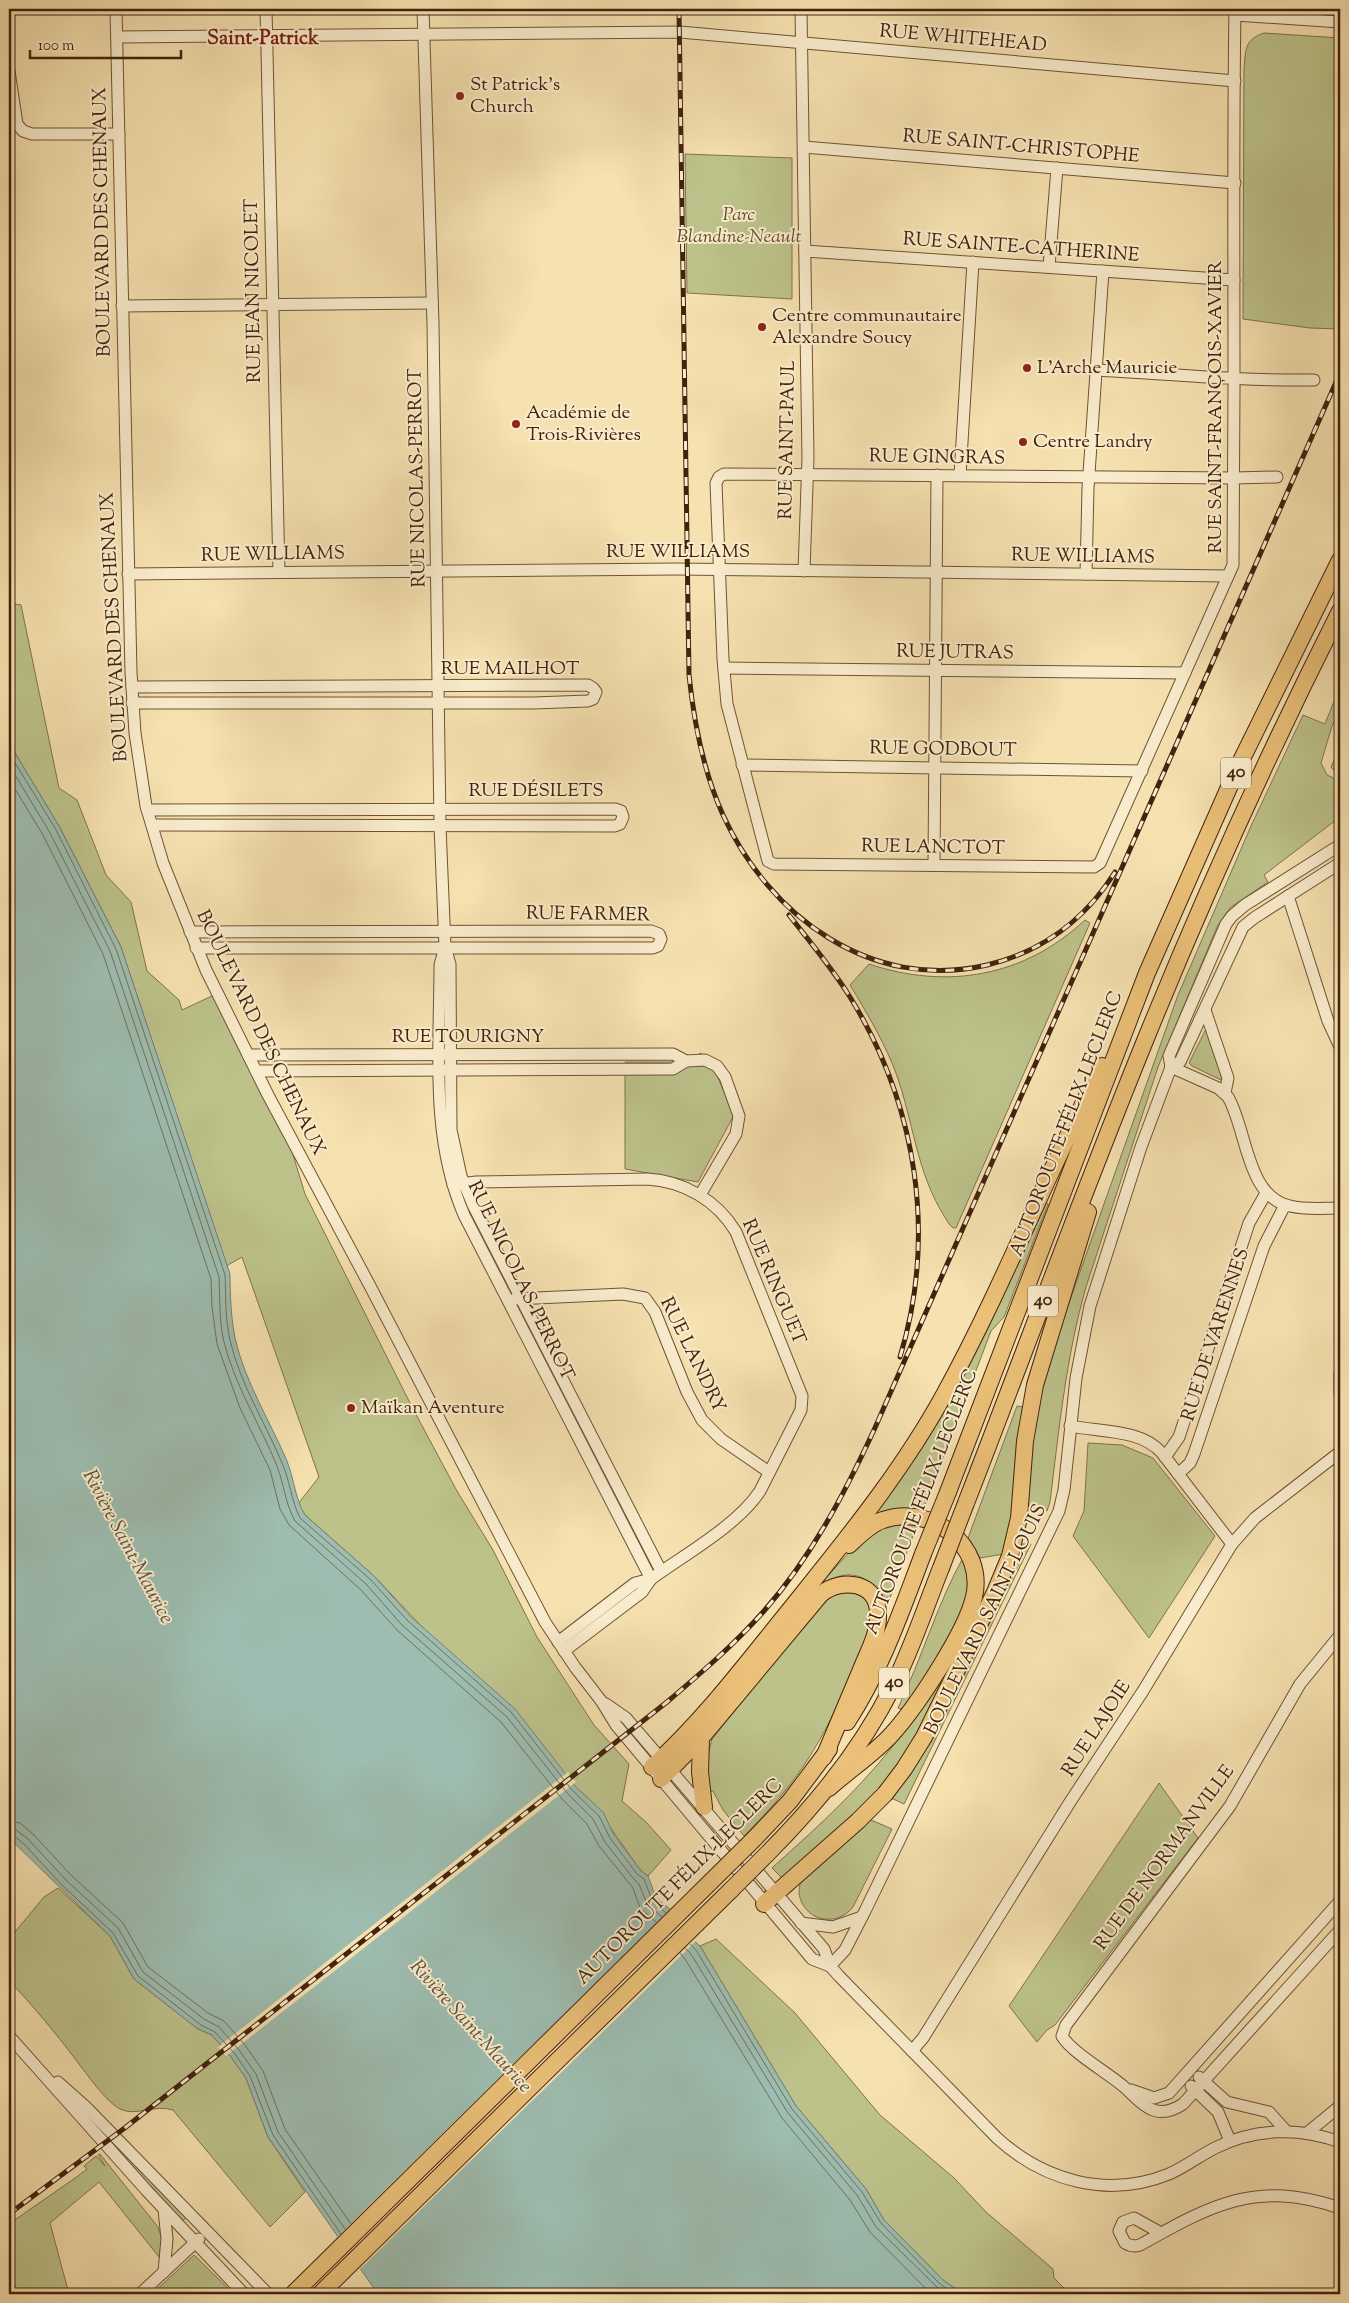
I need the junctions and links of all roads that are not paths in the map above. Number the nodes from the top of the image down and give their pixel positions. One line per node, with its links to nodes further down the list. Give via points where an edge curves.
1 (116, 9): 9 (street, BOULEVARD DES CHENAUX)
2 (266, 9): 8 (street, RUE JEAN NICOLET)
3 (423, 9): 7 (street, RUE NICOLAS-PERROT)
4 (801, 9): 10 (street, RUE SAINT-PAUL)
5 (1235, 12): 6 (street); 12 (street, RUE SAINT-FRANÇOIS-XAVIER)
6 (1340, 22)
7 (423, 34): 8 (street, RUE WHITEHEAD); 10 (street, RUE WHITEHEAD, via 680,32); 22 (street, RUE NICOLAS-PERROT)
8 (266, 36): 9 (street, RUE WHITEHEAD); 23 (street, RUE JEAN NICOLET)
9 (117, 37): 13 (street, BOULEVARD DES CHENAUX)
10 (801, 42): 12 (street, RUE WHITEHEAD); 14 (street, RUE SAINT-PAUL)
11 (9, 72): 13 (street, via 16,121 23,131 32,134)
12 (1235, 81): 16 (street, RUE SAINT-FRANÇOIS-XAVIER)
13 (119, 134): 24 (street, BOULEVARD DES CHENAUX)
14 (804, 147): 15 (street, RUE SAINT-CHRISTOPHE); 17 (street, RUE SAINT-PAUL)
15 (1057, 168): 16 (street, RUE SAINT-CHRISTOPHE); 19 (street)
16 (1235, 183): 21 (street, RUE SAINT-FRANÇOIS-XAVIER)
17 (806, 251): 18 (street, RUE SAINTE-CATHERINE); 28 (street, RUE SAINT-PAUL)
18 (973, 262): 19 (street, RUE SAINTE-CATHERINE); 30 (street)
19 (1049, 268): 20 (street, RUE SAINTE-CATHERINE)
20 (1103, 271): 21 (street, RUE SAINTE-CATHERINE); 25 (street)
21 (1234, 280): 26 (street, RUE SAINT-FRANÇOIS-XAVIER)
22 (432, 302): 23 (street); 36 (street, RUE NICOLAS-PERROT)
23 (272, 304): 24 (street); 38 (street, RUE JEAN NICOLET)
24 (122, 306): 40 (street, BOULEVARD DES CHENAUX)
25 (1096, 370): 26 (street); 31 (street)
26 (1234, 378): 27 (street); 33 (street, RUE SAINT-FRANÇOIS-XAVIER)
27 (1314, 380)
28 (807, 474): 29 (street, RUE GINGRAS); 35 (street, RUE GINGRAS, via 724,474 719,477 716,483); 37 (street, RUE SAINT-PAUL)
29 (937, 475): 30 (street, RUE GINGRAS); 39 (street)
30 (960, 475): 31 (street, RUE GINGRAS)
31 (1088, 477): 33 (street, RUE GINGRAS); 41 (street)
32 (1276, 477): 33 (street, RUE GINGRAS)
33 (1234, 478): 42 (street, RUE SAINT-FRANÇOIS-XAVIER, via 1233,565)
34 (1340, 560): 67 (highway, AUTOROUTE FÉLIX-LECLERC / 40, via 1238,767)
35 (720, 570): 36 (street, RUE WILLIAMS); 37 (street, RUE WILLIAMS); 44 (street)
36 (437, 571): 38 (street, RUE WILLIAMS); 47 (street, RUE NICOLAS-PERROT)
37 (804, 571): 39 (street, RUE WILLIAMS)
38 (279, 572): 40 (street, RUE WILLIAMS)
39 (936, 572): 41 (street, RUE WILLIAMS); 45 (street)
40 (128, 574): 48 (street, BOULEVARD DES CHENAUX)
41 (1086, 574): 42 (street, RUE WILLIAMS)
42 (1228, 576): 46 (street, RUE SAINT-FRANÇOIS-XAVIER)
43 (1340, 611): 77 (highway, 40, via 1220,863)
44 (724, 668): 45 (street, RUE JUTRAS); 51 (street, via 728,708)
45 (935, 670): 46 (street, RUE JUTRAS); 52 (street)
46 (1185, 673): 53 (street, RUE SAINT-FRANÇOIS-XAVIER)
47 (439, 686): 48 (street, RUE MAILHOT); 49 (street, RUE NICOLAS-PERROT); 49 (street, RUE MAILHOT, via 588,685 596,692 588,701)
48 (132, 687): 50 (street, BOULEVARD DES CHENAUX)
49 (440, 702): 50 (street, RUE MAILHOT); 54 (street, RUE NICOLAS-PERROT)
50 (132, 703): 55 (street, BOULEVARD DES CHENAUX)
51 (742, 765): 52 (street, RUE GODBOUT); 60 (street, RUE LANCTOT, via 770,862)
52 (934, 768): 53 (street, RUE GODBOUT); 60 (street)
53 (1142, 771): 61 (street, RUE SAINT-FRANÇOIS-XAVIER)
54 (440, 808): 55 (street, RUE DÉSILETS); 57 (street, RUE NICOLAS-PERROT); 57 (street, RUE DÉSILETS, via 615,809 621,811 623,817 616,826)
55 (147, 810): 56 (street, BOULEVARD DES CHENAUX)
56 (152, 825): 57 (street, RUE DÉSILETS); 63 (street, BOULEVARD DES CHENAUX)
57 (440, 826): 64 (street, RUE NICOLAS-PERROT)
58 (1340, 845): 73 (street, BOULEVARD SAINT-LOUIS, via 1244,905 1232,916 1169,1056)
59 (1340, 863): 62 (street, BOULEVARD SAINT-LOUIS)
60 (934, 866): 61 (street, RUE LANCTOT)
61 (1097, 867)
62 (1288, 896): 68 (street, BOULEVARD SAINT-LOUIS, via 1243,927); 69 (street, via 1328,1020)
63 (190, 932): 64 (street, RUE FARMER); 66 (street, BOULEVARD DES CHENAUX)
64 (445, 932): 65 (street, RUE NICOLAS-PERROT); 65 (street, RUE FARMER, via 651,931 659,934 661,939 653,948)
65 (445, 947): 66 (street, RUE FARMER); 70 (street, RUE NICOLAS-PERROT, via 440,965)
66 (196, 948): 71 (street, BOULEVARD DES CHENAUX)
67 (1140, 990): 94 (highway, via 1069,1130 941,1400 892,1477); 99 (highway, AUTOROUTE FÉLIX-LECLERC / 40, bridge, via 876,1673)
68 (1205, 1010): 73 (street, BOULEVARD SAINT-LOUIS, via 1180,1062); 76 (street, via 1228,1078)
69 (1340, 1047)
70 (445, 1054): 71 (street, RUE TOURIGNY); 72 (street, RUE TOURIGNY, via 673,1054); 75 (street, RUE NICOLAS-PERROT)
71 (248, 1055): 74 (street, BOULEVARD DES CHENAUX)
72 (686, 1061): 75 (street, RUE TOURIGNY, via 673,1069); 80 (street, RUE TOURIGNY, via 705,1060 717,1066 725,1077 739,1116 736,1134)
73 (1171, 1067): 76 (street); 87 (street, BOULEVARD SAINT-LOUIS, via 1096,1282 1083,1338)
74 (256, 1071): 75 (street, RUE TOURIGNY); 97 (street, BOULEVARD DES CHENAUX, via 531,1598)
75 (445, 1071): 78 (street, RUE NICOLAS-PERROT, via 442,1136)
76 (1225, 1093): 79 (street, via 1232,1104 1257,1178)
77 (1122, 1100): 101 (highway, 40, bridge, via 910,1647 892,1688 861,1742); 103 (highway, via 1036,1385 1026,1440 1020,1510 1003,1575 929,1727 904,1770 858,1821)
78 (458, 1184): 80 (street, RUE RINGUET, via 652,1179 672,1183); 83 (street, RUE NICOLAS-PERROT); 84 (street, RUE NICOLAS-PERROT, via 464,1215)
79 (1266, 1193): 81 (street); 89 (street, RUE DE VARENNES, via 1248,1223 1179,1437)
80 (700, 1195): 90 (street, RUE RINGUET, via 721,1212 738,1236 802,1396 801,1410)
81 (1285, 1205): 82 (street); 91 (street, RUE DE VARENNES, via 1266,1241 1194,1454 1190,1464)
82 (1340, 1208)
83 (521, 1298): 84 (street, RUE LANDRY); 90 (street, RUE LANDRY, via 623,1294 644,1298 655,1312 687,1392 706,1424 733,1448); 93 (street, RUE NICOLAS-PERROT)
84 (508, 1299): 95 (street, RUE NICOLAS-PERROT)
85 (1340, 1374): 86 (street)
86 (1340, 1393)
87 (1070, 1426): 89 (street, via 1143,1439); 106 (street, BOULEVARD SAINT-LOUIS, via 1062,1500 1057,1515)
88 (1340, 1452): 92 (street, RUE LAJOIE, via 1255,1518)
89 (1166, 1457): 91 (street)
90 (769, 1472): 93 (street, RUE RINGUET, via 756,1497 739,1515)
91 (1178, 1474): 92 (street)
92 (1232, 1544): 111 (street, RUE LAJOIE, via 1143,1691)
93 (662, 1571): 95 (street, RUE RINGUET)
94 (816, 1578): 100 (highway); 101 (highway, via 876,1524 903,1517 926,1520 952,1532 969,1554 976,1579 974,1598 966,1618 919,1698 892,1734)
95 (651, 1579): 97 (street, RUE RINGUET, via 635,1583)
96 (1340, 1635): 115 (street, RUE DE NORMANVILLE, via 1296,1690 1230,1806 1064,2028 1062,2036 1066,2042)
97 (561, 1647): 100 (street, BOULEVARD DES CHENAUX, via 602,1702 626,1718)
98 (701, 1738): 99 (highway, via 821,1594 839,1584 853,1583 873,1597 878,1620); 100 (highway); 102 (highway)
99 (824, 1757): 130 (highway, AUTOROUTE FÉLIX-LECLERC / 40, bridge, via 786,1806 754,1840)
100 (661, 1769): 102 (street, BOULEVARD DES CHENAUX); 105 (street, BOULEVARD DES CHENAUX)
101 (829, 1788): 131 (highway, 40, bridge, via 767,1854)
102 (704, 1807): 103 (street, BOULEVARD DES CHENAUX)
103 (777, 1893): 105 (highway); 107 (street, BOULEVARD DES CHENAUX)
104 (1340, 1901): 113 (street)
105 (764, 1904): 109 (street, BOULEVARD DES CHENAUX, via 813,1961)
106 (862, 1917): 107 (street, via 833,1927); 109 (street, BOULEVARD SAINT-LOUIS, via 845,1950)
107 (801, 1923): 109 (street, BOULEVARD DES CHENAUX, via 824,1949)
108 (1340, 1930): 114 (street)
109 (830, 1966): 111 (street, BOULEVARD DES CHENAUX)
110 (9, 2036): 112 (street)
111 (912, 2051): 119 (street, BOULEVARD DES CHENAUX, via 1011,2152 1041,2170 1065,2179 1100,2186 1140,2183 1171,2173)
112 (34, 2062): 122 (street); 123 (street, via 86,2107)
113 (1187, 2073): 114 (street); 115 (street, RUE DE NORMANVILLE, via 1169,2093 1157,2098)
114 (1199, 2085): 115 (street, RUE DE NORMANVILLE, via 1178,2107 1169,2111 1158,2111 1141,2103); 117 (street, via 1227,2102 1269,2112); 119 (street, via 1218,2112)
115 (1124, 2087)
116 (1340, 2106): 118 (street)
117 (1286, 2131): 118 (street, BOULEVARD DES CHENAUX); 119 (street, BOULEVARD DES CHENAUX, via 1264,2132)
118 (1307, 2133): 120 (street, BOULEVARD DES CHENAUX)
119 (1230, 2142)
120 (1340, 2142)
121 (1340, 2208): 124 (street, via 1278,2195 1248,2197 1208,2208)
122 (164, 2210): 125 (street); 126 (street, via 167,2239)
123 (208, 2231): 125 (street); 129 (street)
124 (1161, 2233)
125 (195, 2243): 126 (street); 128 (street)
126 (164, 2272): 127 (street)
127 (140, 2294)
128 (244, 2294)
129 (268, 2294)
130 (293, 2294)
131 (320, 2294)

